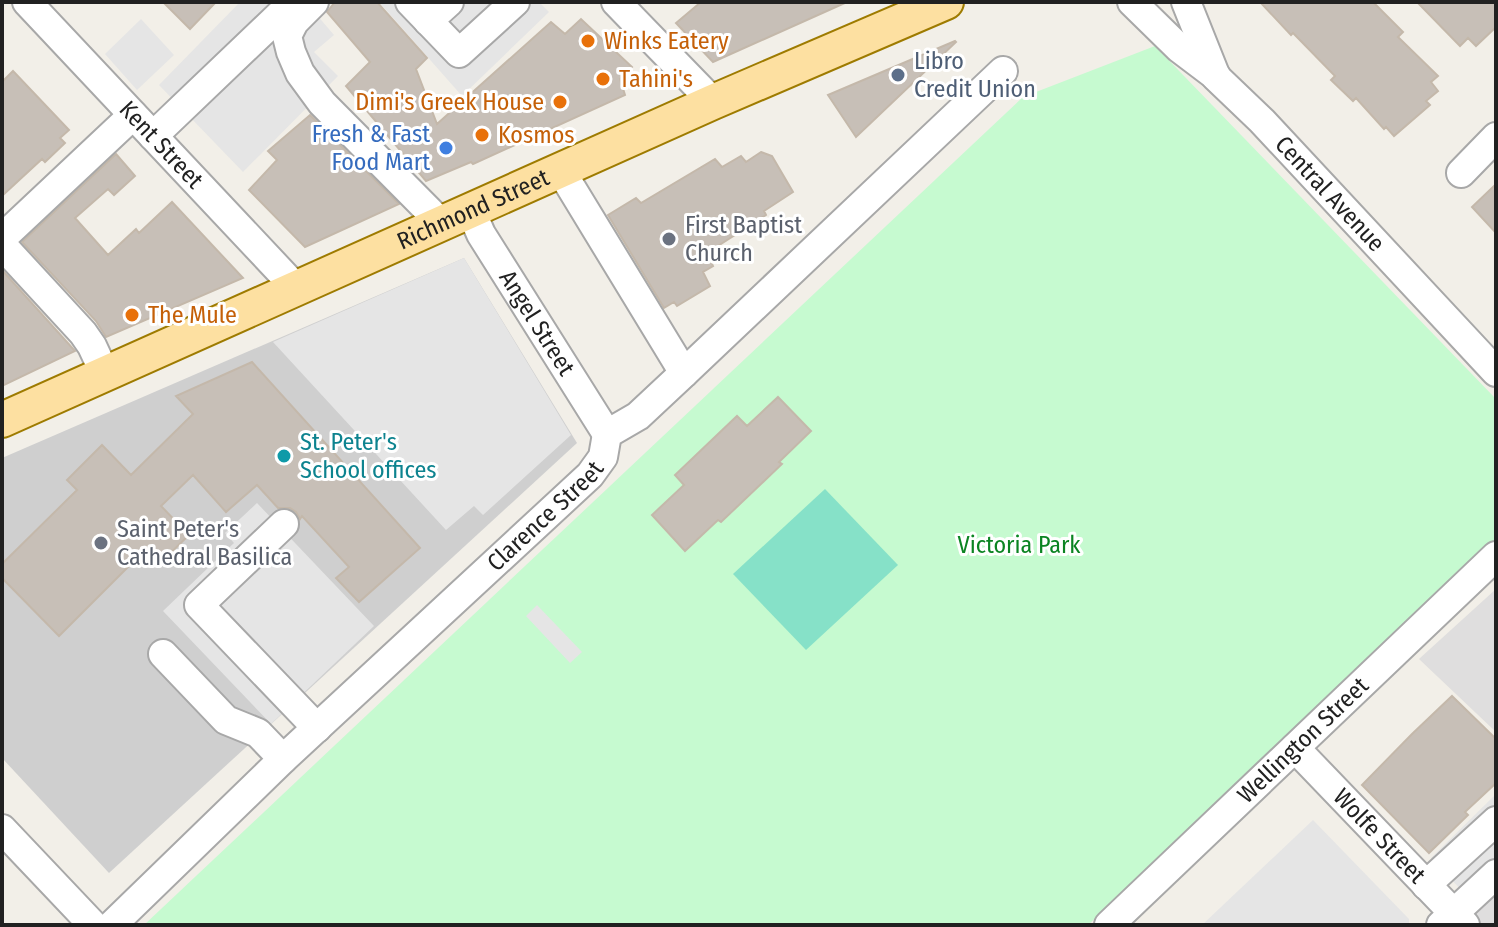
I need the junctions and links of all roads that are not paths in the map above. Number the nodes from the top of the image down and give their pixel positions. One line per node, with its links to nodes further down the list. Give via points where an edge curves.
1 (27, 2): 14 (street, Kent Street)
2 (314, 2): 10 (street)
3 (449, 2): 9 (street)
4 (515, 2): 9 (street, via 459,53)
5 (616, 2): 13 (street)
6 (946, 2): 13 (main road, Richmond Street)
7 (1132, 2): 12 (street)
8 (1186, 2): 12 (street, Central Avenue)
9 (419, 12)
10 (294, 22): 15 (street, via 284,11); 19 (street, Angel Street, via 287,36 291,52 322,103)
11 (1003, 71): 24 (street, Clarence Street)
12 (1216, 77): 23 (street, Central Avenue)
13 (713, 102): 17 (main road, Richmond Street)
14 (133, 115): 15 (street, Kent Street); 20 (street)
15 (153, 136): 22 (street, Kent Street)
16 (1496, 137): 18 (street)
17 (561, 171): 19 (main road, Richmond Street); 24 (street)
18 (1461, 173)
19 (456, 218): 22 (main road, Richmond Street); 27 (street, Angel Street, via 481,234)
20 (2, 238)
21 (2, 245): 25 (street, via 83,333)
22 (297, 289): 25 (main road, Richmond Street)
23 (1496, 372)
24 (684, 373): 27 (street, Clarence Street, via 638,416)
25 (105, 374): 26 (main road, Richmond Street)
26 (2, 420)
27 (607, 434): 31 (street, Clarence Street, via 603,457 590,475)
28 (284, 524): 31 (street, via 199,605)
29 (1496, 556): 32 (street, Wellington Street)
30 (163, 654): 33 (street, via 226,720 258,733)
31 (317, 728): 33 (street, Clarence Street)
32 (1295, 748): 37 (street, Wolfe Street); 41 (street, Wellington Street)
33 (283, 759): 40 (street, Clarence Street)
34 (1496, 821): 37 (street)
35 (2, 829): 39 (street)
36 (1496, 874): 38 (street)
37 (1426, 885): 38 (street, Wolfe Street)
38 (1453, 921)
39 (93, 925)
40 (112, 925)
41 (1109, 925)

